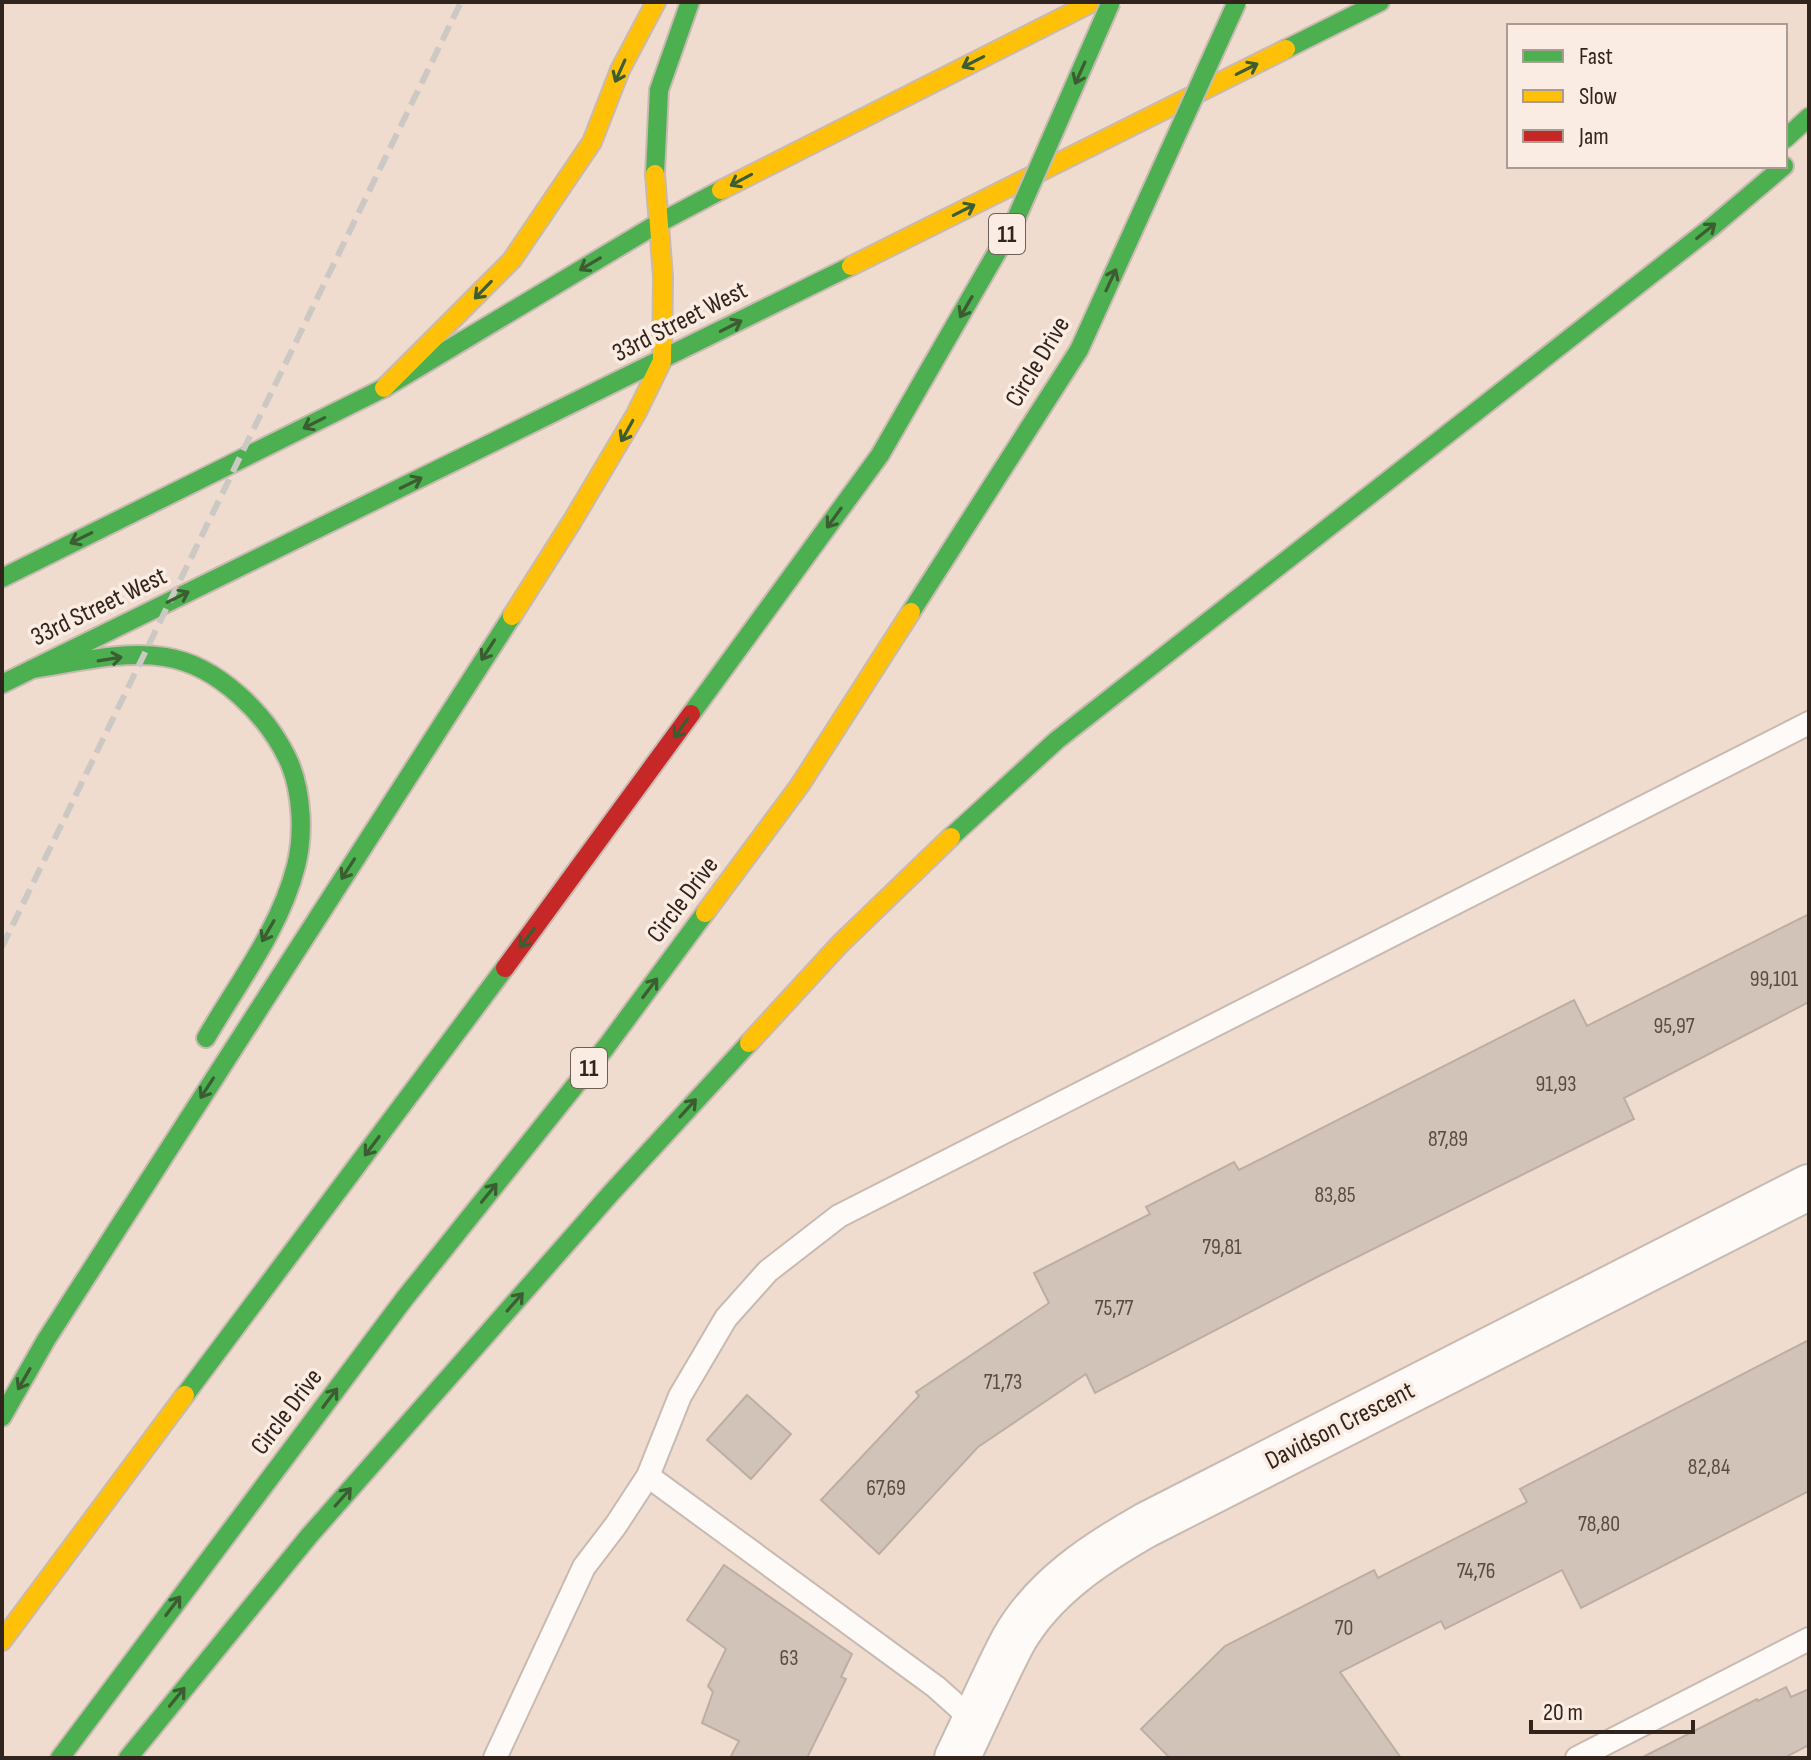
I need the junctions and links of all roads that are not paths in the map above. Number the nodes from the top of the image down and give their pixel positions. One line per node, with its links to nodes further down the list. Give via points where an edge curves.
1 (656, 2): 14 (main road, one-way to 14, via 620,70 592,142 512,260)
2 (690, 2): 11 (main road, via 659,90)
3 (1093, 2): 11 (main road, one-way to 11)
4 (1111, 2): 26 (main road, 11, one-way to 26, bridge, via 1015,221 880,455 555,901)
5 (1237, 2): 28 (main road, Circle Drive / 11, one-way to 5, bridge, via 405,1298 606,1047 800,785 1079,350)
6 (1380, 2): 13 (main road, 33rd Street West, one-way to 6)
7 (1809, 117): 8 (main road)
8 (1787, 137)
9 (1782, 168): 12 (main road, one-way to 9)
10 (1688, 223): 12 (main road)
11 (657, 224): 13 (main road, via 663,277); 14 (main road, one-way to 14)
12 (1579, 332): 29 (main road, one-way to 12, via 319,1524 622,1180 840,944 1057,740)
13 (662, 361): 16 (main road, 33rd Street West, one-way to 13); 22 (main road, one-way to 22, via 594,487)
14 (384, 388): 15 (main road, one-way to 15)
15 (2, 578)
16 (32, 669): 17 (main road, 33rd Street West); 19 (main road, one-way to 19, via 143,655 176,659 239,697 269,729 290,766 300,818 297,865 277,916)
17 (2, 684)
18 (1809, 723): 24 (lane, via 839,1216 768,1271 726,1318 680,1396)
19 (199, 1049)
20 (1809, 1187): 27 (street, Davidson Crescent, via 1095,1554 1052,1591 1015,1639)
21 (107, 1211): 22 (main road)
22 (46, 1340): 23 (main road, one-way to 23)
23 (2, 1417)
24 (648, 1476): 27 (lane, via 936,1687); 30 (lane, via 584,1567)
25 (1809, 1639): 31 (lane)
26 (2, 1641)
27 (966, 1740)
28 (60, 1758)
29 (128, 1758)
30 (495, 1758)
31 (1577, 1758)

